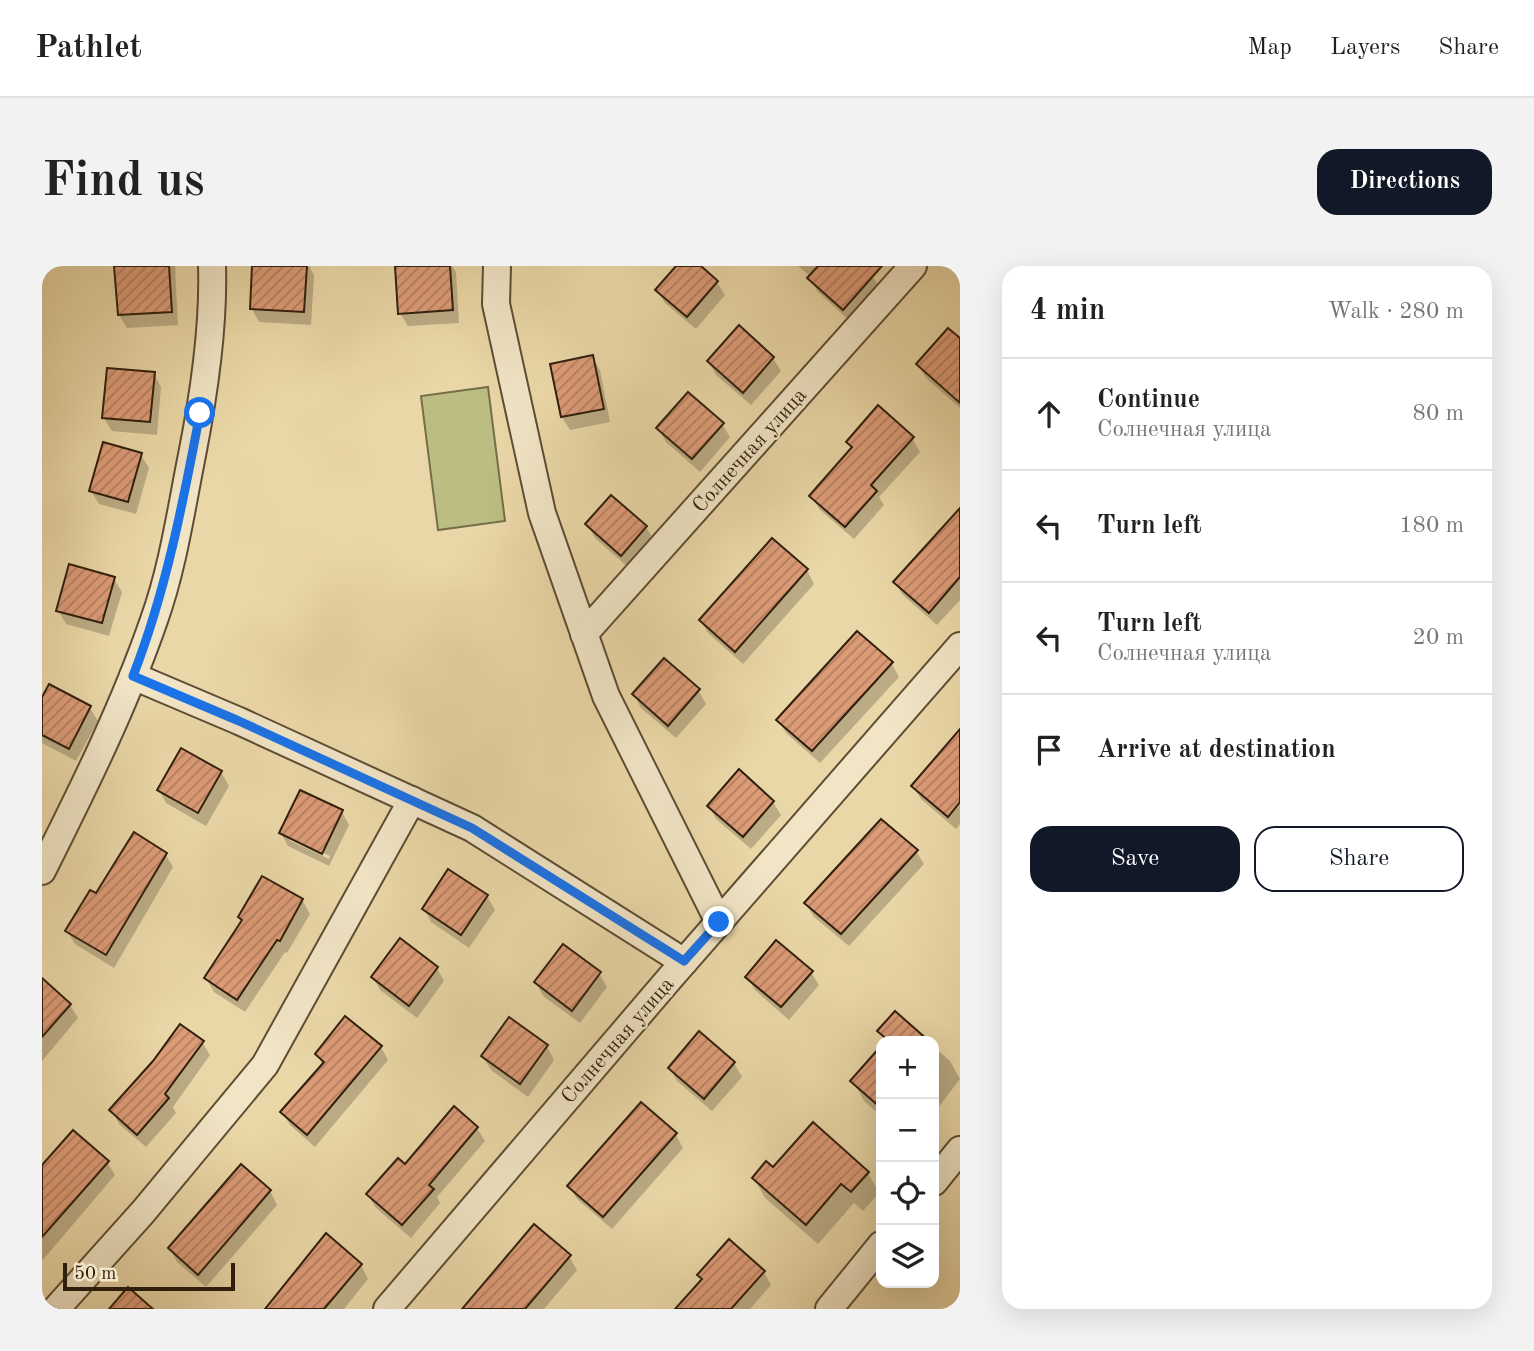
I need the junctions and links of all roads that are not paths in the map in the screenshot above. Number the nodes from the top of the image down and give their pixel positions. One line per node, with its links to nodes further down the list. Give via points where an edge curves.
1 (212, 266): 6 (street, via 200,413 155,618)
2 (497, 266): 4 (street, via 496,304 542,513)
3 (914, 266): 4 (street, Солнечная улица)
4 (584, 634): 9 (street, via 606,696)
5 (960, 646): 9 (street, Солнечная улица)
6 (133, 676): 7 (street); 8 (street, via 113,728)
7 (412, 800): 10 (street, via 472,828); 14 (street, via 265,1065)
8 (42, 872)
9 (719, 922): 10 (street, Солнечная улица)
10 (684, 961): 15 (street, Солнечная улица)
11 (960, 1150): 12 (street)
12 (939, 1176)
13 (876, 1251): 16 (street)
14 (56, 1309)
15 (387, 1309)
16 (829, 1309)

